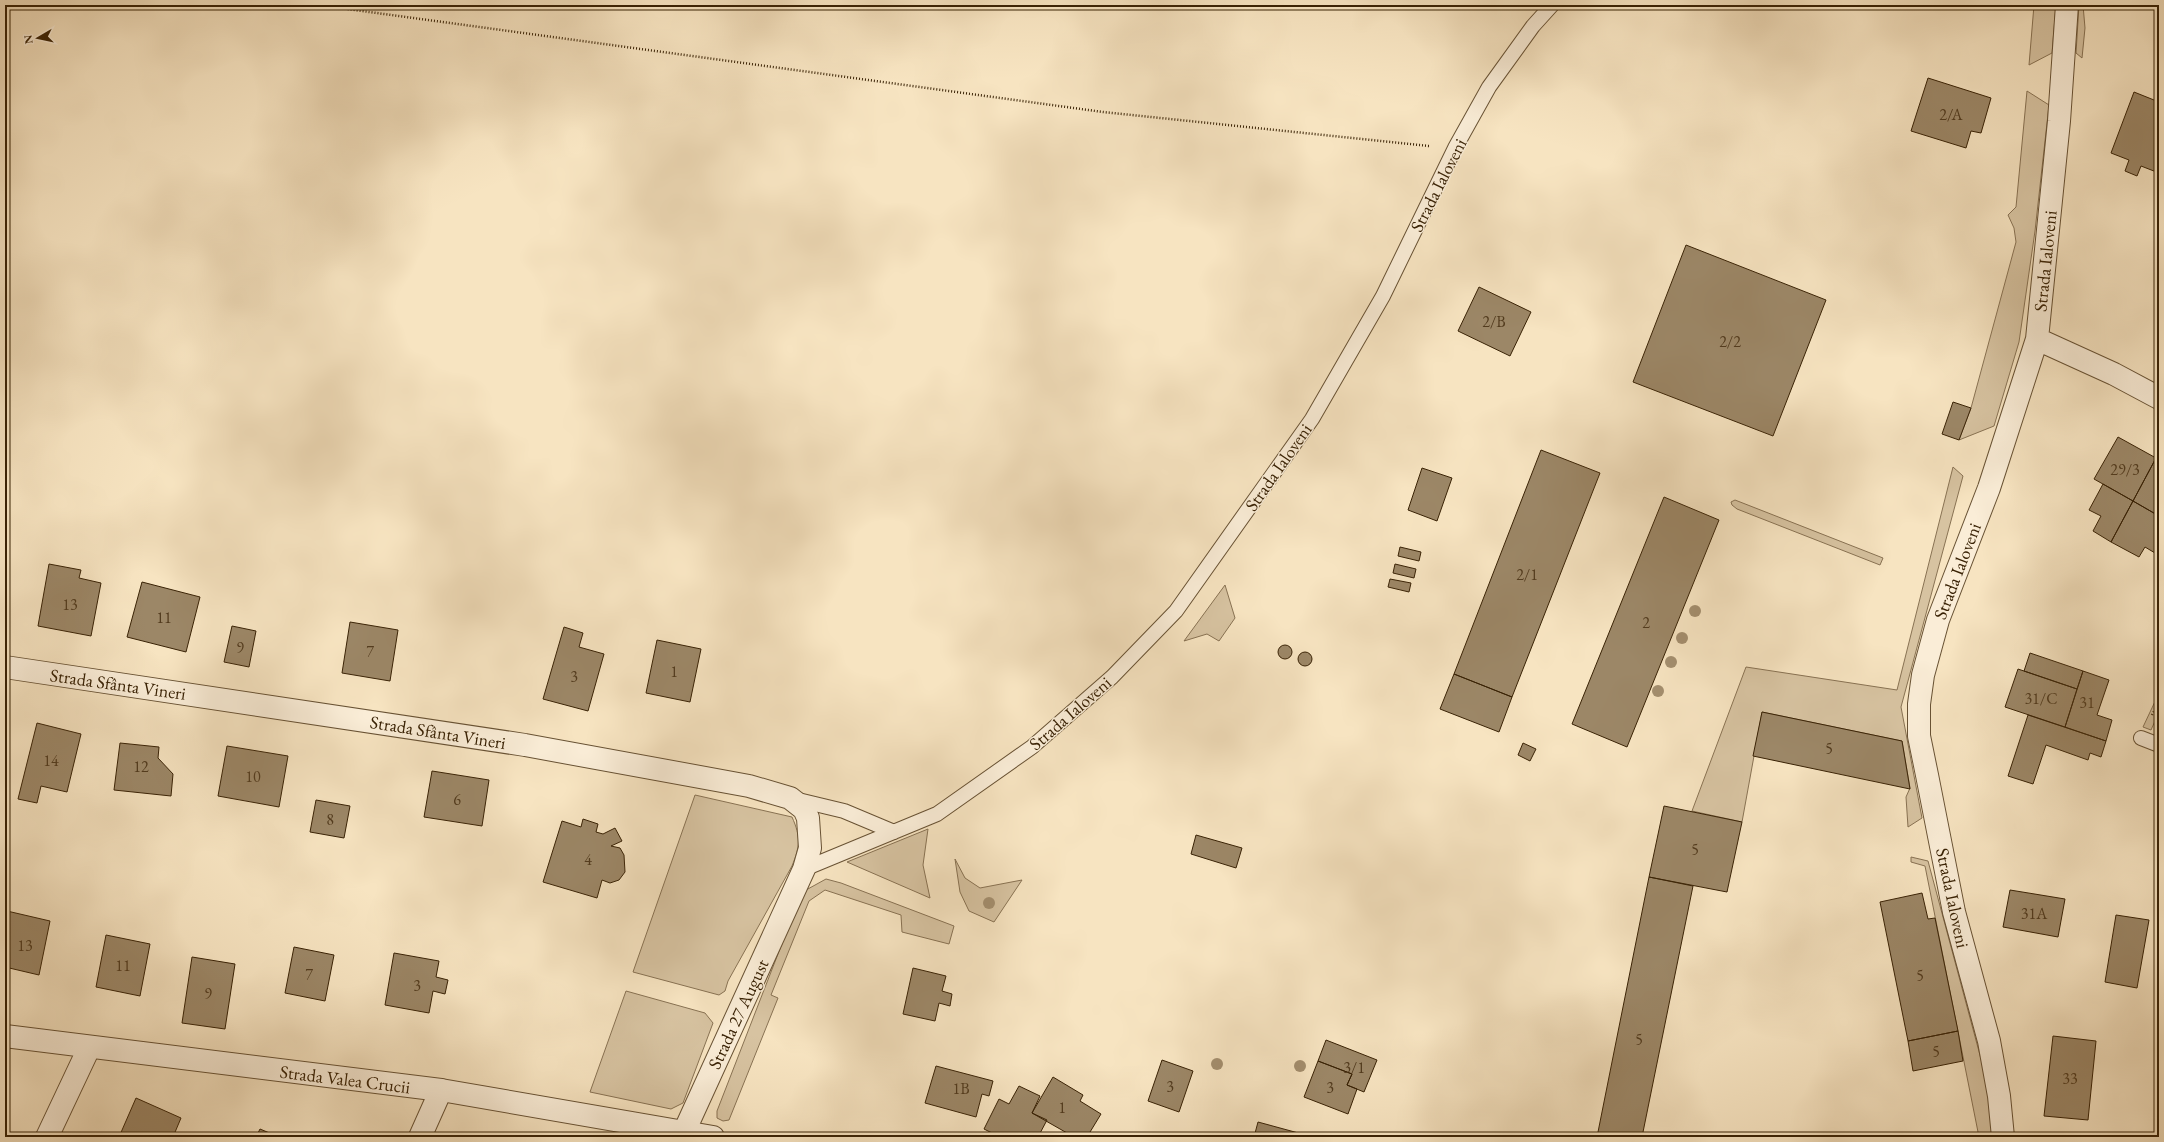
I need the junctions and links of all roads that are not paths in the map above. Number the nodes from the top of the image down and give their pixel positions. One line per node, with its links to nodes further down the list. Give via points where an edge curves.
1 (1552, 5): 9 (lane, Strada Ialoveni, via 1533,26 1489,87 1455,148 1382,296 1312,419 1176,611 1112,676 1032,747 937,814)
2 (2067, 5): 3 (street, Strada Ialoveni, via 2059,121)
3 (2037, 339): 4 (street, via 2114,374); 18 (street, Strada Ialoveni, via 1989,488 1938,620 1922,675 1919,704 1919,736 1925,769 1954,912 1989,1041)
4 (2159, 398)
5 (5, 667): 8 (street, Strada Sfânta Vineri, via 524,745 749,786)
6 (2141, 738): 7 (lane)
7 (2159, 745)
8 (790, 798): 9 (lane, via 844,812); 10 (street, Strada Sfânta Vineri, via 804,809 808,818 810,848)
9 (894, 832): 10 (lane, Strada Ialoveni)
10 (804, 869): 14 (street, Strada 27 August)
11 (5, 1036): 12 (street, Strada Valea Crucii)
12 (89, 1048): 13 (street, Strada Valea Crucii); 15 (street)
13 (441, 1090): 14 (street, Strada Valea Crucii); 16 (street)
14 (684, 1132): 17 (street)
15 (48, 1137)
16 (420, 1137)
17 (713, 1137)
18 (2003, 1137)

